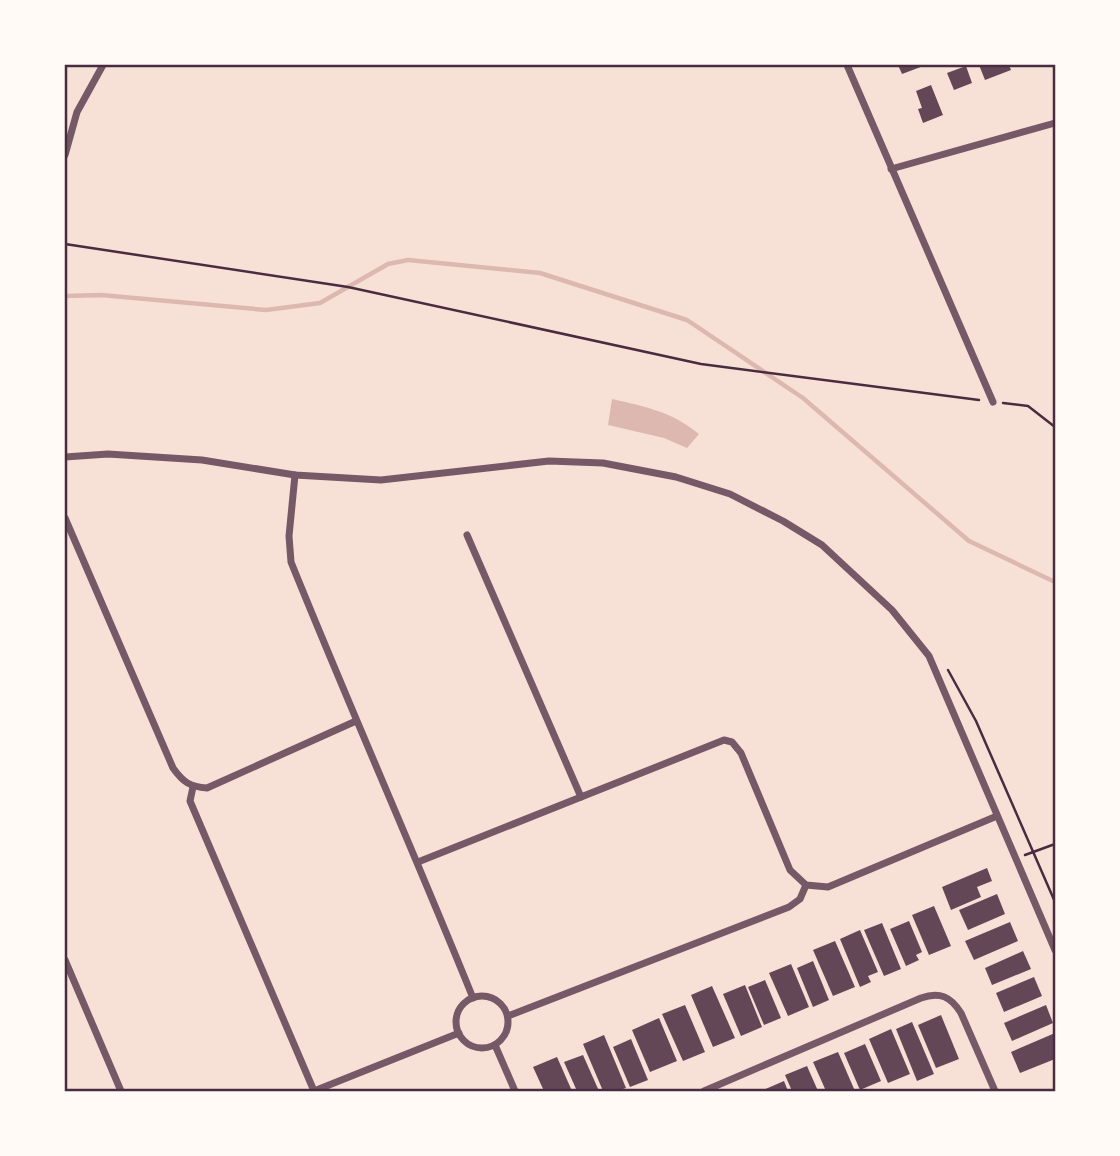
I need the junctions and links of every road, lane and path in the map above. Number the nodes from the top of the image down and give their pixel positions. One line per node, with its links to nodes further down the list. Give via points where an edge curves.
1 (103, 65): 4 (street, via 77,112)
2 (847, 65): 5 (street)
3 (1055, 123): 5 (street)
4 (65, 155)
5 (891, 169): 7 (street)
6 (65, 244): 7 (path, via 348,287 701,364)
7 (993, 402): 8 (path, via 1028,406)
8 (1055, 427)
9 (65, 457): 10 (street, via 108,454 202,460)
10 (295, 475): 14 (street, via 291,562); 17 (street, via 381,480 549,461 603,463 676,477 730,494 822,545 892,610 929,656)
11 (65, 518): 15 (street, via 173,768)
12 (467, 535): 16 (street)
13 (945, 664): 19 (path, via 976,721)
14 (356, 721): 15 (street, via 207,788); 21 (street)
15 (193, 787): 31 (street, via 190,801)
16 (581, 797): 21 (street); 22 (street, via 715,742 732,742 741,753 790,870)
17 (997, 816): 20 (street); 22 (street, via 828,887)
18 (1055, 844): 19 (path)
19 (1034, 852): 20 (path); 23 (path)
20 (1016, 859): 24 (street)
21 (418, 862): 26 (street)
22 (806, 886): 27 (street, via 800,899 789,907)
23 (1055, 902)
24 (1055, 950)
25 (65, 960): 30 (street)
26 (473, 998): 27 (street, via 491,998); 28 (street, via 460,1009)
27 (508, 1016): 29 (street, via 506,1032)
28 (459, 1033): 29 (street, via 479,1048); 31 (street)
29 (495, 1045): 32 (street)
30 (121, 1091)
31 (314, 1091)
32 (515, 1091)
33 (704, 1091): 34 (street, via 935,994 955,1003)
34 (995, 1091)

